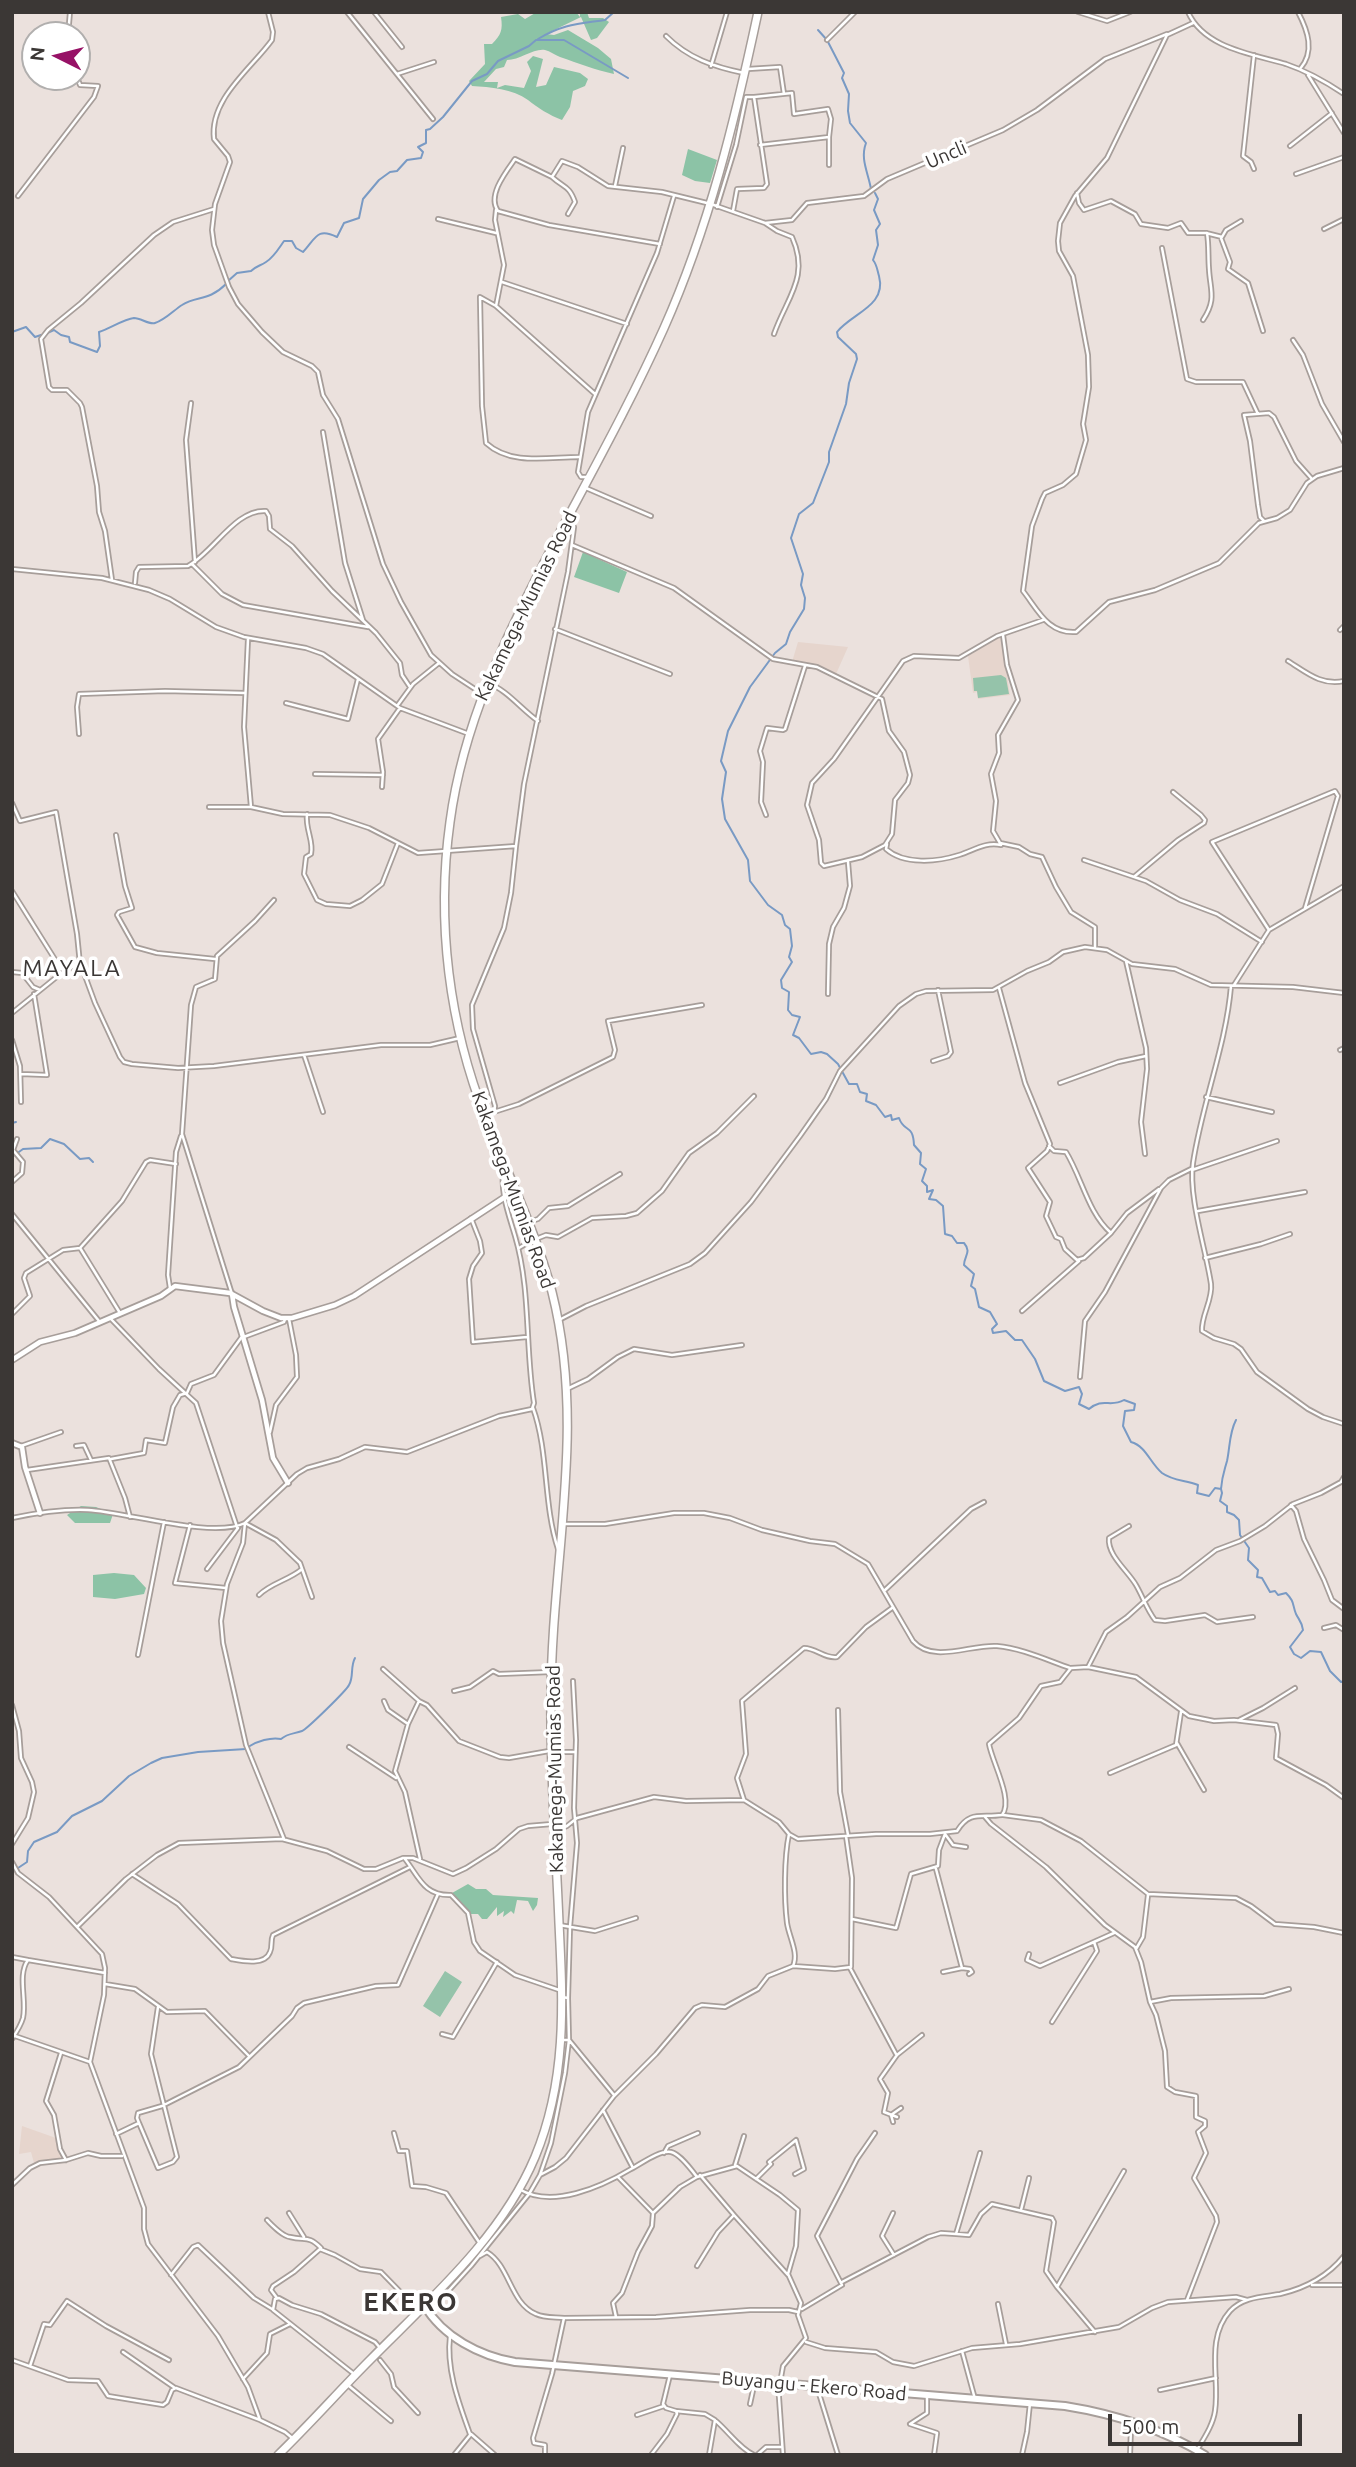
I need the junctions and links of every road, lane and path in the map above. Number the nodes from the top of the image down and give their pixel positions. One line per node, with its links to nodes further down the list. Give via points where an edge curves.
1 (268, 12): 45 (street, via 272,40 234,83 215,124 214,139 230,162)
2 (347, 12): 21 (street)
3 (374, 12): 15 (street)
4 (727, 12): 18 (street)
5 (758, 12): 20 (highway, Kakamega-Mumias Road)
6 (855, 12): 14 (street)
7 (1078, 12): 8 (street, via 1107,21)
8 (1129, 12)
9 (1188, 12): 11 (street)
10 (1298, 12): 19 (street, via 1309,48)
11 (1193, 23): 12 (street, Uncli); 16 (street, via 1215,41)
12 (1171, 33): 41 (street, via 1107,158); 52 (street, Uncli, via 1105,59 1028,116 887,179 864,196 807,203 792,220)
13 (666, 36): 18 (street)
14 (827, 40)
15 (402, 47)
16 (1254, 55): 19 (street); 37 (street, via 1243,154)
17 (433, 62): 21 (street)
18 (711, 66): 20 (street)
19 (1300, 69): 22 (street)
20 (745, 71): 24 (street, via 780,67); 26 (highway, Kakamega-Mumias Road)
21 (397, 75): 29 (street)
22 (1308, 75): 25 (street); 28 (street)
23 (91, 86): 43 (street, via 98,86 93,97)
24 (784, 94): 27 (street); 31 (street, via 792,93 794,114 828,109)
25 (1344, 94)
26 (742, 96): 27 (street); 44 (highway, Kakamega-Mumias Road)
27 (754, 97): 32 (street)
28 (1332, 113): 30 (street); 33 (street)
29 (433, 119)
30 (1344, 133)
31 (829, 137): 32 (street); 36 (street)
32 (760, 145): 47 (street, via 766,186 737,189)
33 (1290, 146)
34 (624, 148): 40 (street)
35 (1344, 157): 38 (street)
36 (829, 165)
37 (1254, 169)
38 (1296, 174)
39 (552, 177): 40 (street, via 562,161); 46 (street, via 515,159 495,190); 48 (street, via 572,193 575,202)
40 (615, 186): 42 (street)
41 (1077, 194): 55 (street, via 1084,210 1111,201 1135,214 1140,224 1168,228 1181,223 1188,233); 84 (street, via 1062,218 1058,241 1074,278 1088,349 1086,438 1078,472 1044,494 1032,526 1022,588)
42 (674, 195): 44 (street); 57 (street)
43 (18, 196)
44 (714, 205): 47 (street); 73 (highway, Kakamega-Mumias Road, via 663,330)
45 (214, 209): 82 (street, via 173,222 154,235 41,339 49,387 67,390 82,407); 93 (street, via 213,241 232,294 280,350 318,372 323,395 338,419 383,564 425,646)
46 (496, 210): 54 (street); 57 (street, via 549,225)
47 (733, 211): 52 (street)
48 (568, 214)
49 (438, 219): 54 (street)
50 (1344, 219): 53 (street)
51 (1241, 221): 56 (street)
52 (765, 223): 64 (street, via 792,237 800,262)
53 (1324, 229)
54 (498, 233): 59 (street)
55 (1207, 233): 56 (street); 61 (street, via 1212,286)
56 (1221, 237): 63 (street, via 1228,269 1248,283)
57 (660, 244): 62 (street)
58 (1162, 248): 68 (street, via 1188,381 1243,382)
59 (502, 282): 60 (street); 62 (street)
60 (496, 306): 66 (street); 71 (street, via 480,297 486,443 518,458)
61 (1203, 320)
62 (627, 324): 66 (street)
63 (1263, 331)
64 (774, 334)
65 (1293, 340): 70 (street)
66 (595, 394): 71 (street)
67 (191, 403): 80 (street, via 186,440)
68 (1258, 414): 74 (street, via 1269,412 1275,417 1296,461); 78 (street, via 1244,415 1258,505)
69 (323, 432): 85 (street, via 345,562)
70 (1344, 442)
71 (579, 457): 73 (street, via 578,474)
72 (1344, 468): 74 (street)
73 (588, 477): 75 (highway, Kakamega-Mumias Road)
74 (1312, 479): 78 (street, via 1290,510)
75 (583, 487): 76 (street); 77 (highway, Kakamega-Mumias Road)
76 (650, 516)
77 (567, 518): 79 (street, via 573,524); 98 (highway, Kakamega-Mumias Road)
78 (1265, 521): 84 (street, via 1215,565 1109,603 1076,632 1064,632)
79 (572, 545): 88 (street); 94 (street, via 674,588 772,659)
80 (194, 563): 83 (street, via 139,567); 85 (street, via 244,516 266,511 270,528); 87 (street, via 222,594 243,605)
81 (12, 569): 82 (street)
82 (111, 580): 83 (street)
83 (134, 585): 91 (street, via 170,599 216,627)
84 (1043, 620): 90 (street)
85 (364, 623): 87 (street)
86 (1344, 626): 89 (street)
87 (368, 627): 99 (street, via 400,663)
88 (555, 629): 95 (street); 105 (street)
89 (1340, 630)
90 (1002, 634): 102 (street, via 955,659 908,657); 122 (street, via 1018,700 998,734 999,753 991,774 996,803 993,831)
91 (248, 638): 96 (street, via 311,649); 100 (street)
92 (1288, 661): 97 (street, via 1319,680)
93 (439, 663): 99 (street); 101 (street)
94 (805, 665): 102 (street); 118 (street, via 785,729 768,727 761,743 761,802)
95 (670, 674)
96 (358, 679): 103 (street, via 348,719); 104 (street)
97 (1344, 681)
98 (486, 683): 101 (highway, Kakamega-Mumias Road); 105 (street, via 498,687)
99 (410, 687): 104 (street)
100 (245, 693): 107 (street, via 79,694); 116 (street)
101 (482, 693): 106 (highway, Kakamega-Mumias Road)
102 (876, 697): 121 (street, via 885,704 889,731 904,752 910,777 896,798 893,832); 128 (street, via 811,783 807,799 821,865)
103 (286, 703)
104 (398, 707): 106 (street); 109 (street, via 378,739)
105 (538, 721): 123 (street)
106 (469, 733): 126 (highway, Kakamega-Mumias Road)
107 (79, 734)
108 (315, 774): 109 (street)
109 (383, 775): 110 (street)
110 (382, 788)
111 (1173, 792): 129 (street, via 1204,823)
112 (1338, 797): 113 (street); 133 (street); 134 (street, via 1334,791 1212,843)
113 (1343, 798)
114 (12, 803): 139 (street, via 20,821 56,812)
115 (209, 807): 116 (street)
116 (251, 807): 117 (street)
117 (307, 814): 120 (street, via 336,817); 120 (street, via 313,847 304,874 318,902 347,906 362,900 384,882)
118 (766, 815)
119 (116, 835): 137 (street, via 132,908 117,915 135,947)
120 (398, 843): 126 (street, via 415,853)
121 (887, 844): 124 (street); 125 (street)
122 (1004, 845): 125 (street, via 986,844 949,858 912,861); 136 (street, via 1042,857 1071,912 1095,927)
123 (516, 846): 126 (street); 163 (street, via 504,928 472,1005 473,1029)
124 (882, 847): 125 (street); 128 (street)
125 (887, 849)
126 (447, 851): 151 (highway, Kakamega-Mumias Road, via 447,955)
127 (1084, 860): 129 (street)
128 (848, 862): 148 (street, via 848,897 830,937)
129 (1135, 876): 135 (street, via 1217,914)
130 (1344, 886): 133 (street)
131 (12, 891): 140 (street)
132 (274, 901): 137 (street)
133 (1305, 908): 134 (street)
134 (1269, 930): 135 (street)
135 (1262, 942): 142 (street)
136 (1095, 947): 138 (street); 143 (street, via 1069,950)
137 (215, 959): 156 (street, via 215,979 198,985 192,998)
138 (1126, 961): 142 (street, via 1175,969 1211,985); 154 (street)
139 (80, 964): 140 (street); 156 (street, via 124,1062)
140 (65, 971): 144 (street)
141 (12, 972): 144 (street, via 22,972)
142 (1233, 985): 146 (street); 160 (street)
143 (999, 988): 145 (street); 169 (street, via 1025,1083)
144 (40, 990): 147 (street)
145 (938, 990): 155 (street, via 951,1052); 200 (street, via 921,992 899,1006 841,1070 780,1164 705,1253 681,1268)
146 (1344, 993)
147 (34, 994): 150 (street); 157 (street, via 47,1074)
148 (828, 994)
149 (702, 1005): 163 (street, via 608,1021 613,1057)
150 (12, 1013)
151 (460, 1038): 153 (street, via 421,1046 381,1045); 165 (highway, Kakamega-Mumias Road)
152 (12, 1040): 157 (street)
153 (304, 1055): 156 (street); 162 (street)
154 (1146, 1056): 158 (street); 170 (street, via 1141,1122)
155 (933, 1061)
156 (188, 1066): 166 (street)
157 (21, 1074): 161 (street)
158 (1060, 1083)
159 (754, 1096): 187 (street, via 689,1153 662,1191 637,1213 592,1218 556,1237)
160 (1206, 1097): 164 (street); 173 (street)
161 (22, 1102)
162 (323, 1112)
163 (494, 1112): 165 (street)
164 (1272, 1112)
165 (485, 1116): 172 (highway, Kakamega-Mumias Road)
166 (182, 1134): 171 (street); 194 (street)
167 (16, 1139): 176 (street, via 13,1150 23,1162 22,1174)
168 (1277, 1141): 173 (street)
169 (1049, 1146): 185 (street, via 1066,1152 1092,1207); 192 (street, via 1028,1169 1048,1199 1046,1216 1055,1235)
170 (1145, 1154)
171 (176, 1164): 188 (street, via 148,1160 122,1201); 193 (street)
172 (505, 1164): 175 (highway, Kakamega-Mumias Road); 177 (street)
173 (1193, 1169): 178 (street); 181 (street)
174 (620, 1174): 184 (street, via 568,1206 549,1208)
175 (511, 1178): 177 (street); 184 (highway, Kakamega-Mumias Road)
176 (12, 1182)
177 (503, 1186): 180 (street)
178 (1161, 1188): 185 (street, via 1127,1213); 206 (street, via 1085,1321)
179 (1305, 1192): 181 (street)
180 (505, 1197): 183 (street); 189 (street)
181 (1198, 1212): 191 (street)
182 (12, 1214): 190 (street)
183 (471, 1218): 199 (street, via 354,1296); 203 (street, via 482,1253 469,1279 473,1342)
184 (529, 1222): 187 (highway, Kakamega-Mumias Road)
185 (1111, 1233): 192 (street)
186 (1290, 1234): 191 (street)
187 (535, 1239): 189 (street); 200 (highway, Kakamega-Mumias Road)
188 (80, 1248): 190 (street); 196 (street)
189 (519, 1248): 203 (street)
190 (47, 1258): 197 (street, via 25,1274 30,1296); 201 (street)
191 (1205, 1258): 210 (street, via 1211,1290 1204,1333 1234,1344 1257,1372 1277,1387 1318,1415)
192 (1079, 1261): 195 (street)
193 (170, 1289): 194 (street, via 181,1286); 196 (street)
194 (232, 1293): 199 (street); 202 (street)
195 (1022, 1311)
196 (120, 1313): 198 (street)
197 (12, 1314)
198 (110, 1317): 201 (street); 208 (street)
199 (287, 1319): 202 (street); 212 (street, via 297,1377 276,1405)
200 (558, 1320): 207 (highway, Kakamega-Mumias Road)
201 (99, 1321): 205 (street)
202 (243, 1337): 208 (street, via 214,1375 191,1384); 212 (street)
203 (527, 1337): 209 (street)
204 (742, 1345): 207 (street, via 672,1355 634,1349)
205 (13, 1357)
206 (1080, 1377)
207 (567, 1388): 228 (highway, Kakamega-Mumias Road, via 568,1463)
208 (186, 1393): 216 (street, via 173,1407 165,1443 146,1440 144,1453); 230 (street, via 196,1403)
209 (533, 1408): 220 (street, via 407,1451 362,1448 304,1470); 232 (street)
210 (1344, 1424)
211 (61, 1433): 214 (street)
212 (269, 1433): 220 (street, via 273,1458)
213 (12, 1443): 214 (street)
214 (21, 1446): 218 (street)
215 (76, 1446): 217 (street, via 84,1445)
216 (111, 1459): 217 (street); 224 (street)
217 (92, 1460): 218 (street)
218 (27, 1470): 223 (street)
219 (1344, 1477): 222 (street)
220 (288, 1483): 227 (street)
221 (984, 1502): 236 (street)
222 (1291, 1505): 239 (street, via 1240,1541 1204,1557); 241 (street, via 1332,1600)
223 (40, 1513): 224 (street, via 86,1510); 225 (street)
224 (130, 1517): 226 (street)
225 (12, 1518)
226 (164, 1522): 229 (street); 245 (street)
227 (245, 1523): 230 (street); 234 (street, via 276,1540); 235 (street, via 243,1543)
228 (562, 1524): 232 (highway, Kakamega-Mumias Road); 236 (street, via 605,1524 674,1513 730,1518 840,1546 868,1564)
229 (190, 1525): 230 (street); 235 (street, via 175,1583)
230 (238, 1526): 233 (street)
231 (1129, 1526): 239 (street, via 1108,1543)
232 (559, 1552): 249 (highway, Kakamega-Mumias Road)
233 (207, 1569)
234 (302, 1569): 237 (street); 238 (street)
235 (226, 1588): 276 (street, via 223,1643 244,1740)
236 (884, 1591): 240 (street)
237 (259, 1595)
238 (312, 1597)
239 (1144, 1601): 242 (street, via 1158,1621 1205,1615 1217,1622); 246 (street, via 1106,1632)
240 (892, 1607): 247 (street, via 922,1649 945,1652 999,1646); 268 (street, via 837,1657 804,1648 742,1701 746,1754 737,1778)
241 (1344, 1609)
242 (1253, 1617)
243 (1324, 1628): 244 (street, via 1336,1625)
244 (1344, 1630)
245 (138, 1655)
246 (1088, 1667): 247 (street); 257 (street, via 1136,1677)
247 (1071, 1668): 269 (street, via 1060,1682 1041,1686 1019,1718 989,1744 1004,1795)
248 (383, 1669): 253 (street)
249 (551, 1672): 252 (street, via 493,1671 470,1687); 262 (highway, Kakamega-Mumias Road)
250 (573, 1681): 263 (street)
251 (1295, 1688): 258 (street)
252 (454, 1691)
253 (419, 1700): 259 (street); 262 (street, via 459,1741 500,1757)
254 (384, 1701): 259 (street, via 388,1710)
255 (12, 1705): 277 (street, via 21,1758 34,1792 30,1813)
256 (838, 1710): 275 (street, via 840,1792)
257 (1181, 1712): 258 (street, via 1214,1721); 260 (street)
258 (1239, 1720): 267 (street, via 1276,1725 1276,1758)
259 (408, 1724): 265 (street, via 396,1767)
260 (1177, 1743): 264 (street); 266 (street)
261 (349, 1747): 265 (street)
262 (552, 1751): 263 (street); 272 (highway, Kakamega-Mumias Road)
263 (575, 1752): 271 (street)
264 (1110, 1773)
265 (399, 1779): 280 (street)
266 (1204, 1790)
267 (1344, 1798)
268 (744, 1800): 271 (street, via 654,1797); 273 (street, via 779,1822)
269 (1002, 1815): 270 (street); 287 (street, via 1041,1820 1089,1845)
270 (985, 1817): 274 (street, via 968,1818 957,1831); 293 (street)
271 (576, 1818): 272 (street); 292 (street)
272 (555, 1828): 280 (street, via 519,1829 496,1849 453,1874); 290 (highway, Kakamega-Mumias Road)
273 (789, 1834): 275 (street, via 797,1839); 303 (street, via 786,1908)
274 (945, 1834): 275 (street); 278 (street, via 953,1845); 283 (street)
275 (847, 1835): 289 (street)
276 (284, 1839): 279 (street, via 327,1851 366,1869); 285 (street, via 179,1843)
277 (12, 1844)
278 (966, 1847)
279 (403, 1858): 280 (street); 282 (street)
280 (420, 1859)
281 (12, 1863): 284 (street)
282 (410, 1867): 285 (street, via 273,1935 269,1954 254,1961 227,1957 178,1904); 286 (street)
283 (936, 1869): 289 (street, via 911,1873 896,1928); 305 (street)
284 (15, 1870): 291 (street)
285 (132, 1874): 291 (street)
286 (438, 1894): 301 (street, via 451,1895 468,1913 476,1947); 321 (street, via 400,1984 304,2003)
287 (1148, 1894): 294 (street, via 1236,1898 1275,1924); 296 (street, via 1143,1937)
288 (636, 1918): 292 (street, via 596,1931)
289 (852, 1919): 304 (street)
290 (559, 1925): 292 (street); 311 (highway, Kakamega-Mumias Road)
291 (78, 1926): 307 (street, via 101,1952)
292 (570, 1927): 311 (street)
293 (1114, 1933): 295 (street); 296 (street)
294 (1344, 1933)
295 (1094, 1942): 297 (street, via 1040,1966 1027,1960); 314 (street, via 1097,1951)
296 (1136, 1949): 312 (street)
297 (1029, 1954)
298 (12, 1957): 299 (street)
299 (22, 1959): 300 (street); 302 (street)
300 (28, 1960): 302 (street); 307 (street)
301 (497, 1962): 311 (street, via 515,1975); 315 (street, via 453,2037)
302 (24, 1966): 317 (street, via 23,2017)
303 (793, 1966): 304 (street); 323 (street, via 768,1976 756,1990 725,2007 695,2008)
304 (850, 1968): 320 (street)
305 (962, 1968): 306 (street); 308 (street, via 971,1969)
306 (943, 1972)
307 (105, 1973): 309 (street)
308 (969, 1975)
309 (105, 1984): 313 (street, via 135,1989); 322 (street)
310 (1289, 1989): 312 (street, via 1264,1996)
311 (564, 1995): 318 (highway, Kakamega-Mumias Road)
312 (1150, 2002): 376 (street, via 1165,2051 1167,2087 1196,2096 1196,2116 1205,2121 1198,2132 1206,2154 1194,2178 1217,2222)
313 (158, 2007): 321 (street, via 169,2013 205,2011); 324 (street, via 151,2054)
314 (1052, 2022)
315 (442, 2034)
316 (922, 2035): 320 (street)
317 (13, 2037): 319 (street)
318 (566, 2040): 323 (street); 327 (highway, Kakamega-Mumias Road)
319 (61, 2053): 322 (street); 342 (street, via 46,2101)
320 (897, 2055): 328 (street, via 880,2079 888,2093 884,2112)
321 (249, 2056): 324 (street, via 235,2070)
322 (90, 2062): 335 (street)
323 (614, 2096): 326 (street)
324 (164, 2105): 331 (street, via 138,2113); 331 (street, via 176,2160 158,2168)
325 (901, 2108): 328 (street)
326 (603, 2110): 344 (street); 347 (street, via 566,2158)
327 (553, 2111): 339 (highway, Kakamega-Mumias Road); 341 (street)
328 (891, 2115): 329 (street); 330 (street)
329 (897, 2117)
330 (892, 2122)
331 (139, 2123): 335 (street)
332 (394, 2133): 363 (street, via 399,2151 407,2151 412,2186 446,2193)
333 (698, 2133): 337 (street, via 668,2146)
334 (875, 2133): 371 (street, via 817,2236)
335 (116, 2134): 340 (street)
336 (744, 2136): 343 (street)
337 (664, 2153): 344 (street); 348 (street, via 674,2153)
338 (980, 2153): 361 (street)
339 (536, 2154): 341 (street); 353 (highway, Kakamega-Mumias Road)
340 (123, 2156): 342 (street, via 87,2153); 370 (street, via 144,2208 148,2244)
341 (545, 2158): 347 (street)
342 (66, 2160): 352 (street, via 37,2164)
343 (734, 2165): 348 (street); 351 (street)
344 (633, 2168): 349 (street)
345 (1124, 2172): 374 (street)
346 (795, 2174): 351 (street, via 804,2169 796,2140)
347 (540, 2175): 354 (street)
348 (699, 2176): 357 (street, via 680,2186); 359 (street)
349 (618, 2177): 354 (street, via 559,2196); 357 (street)
350 (1029, 2178): 355 (street)
351 (756, 2179): 369 (street, via 798,2210)
352 (12, 2185)
353 (519, 2189): 354 (street); 363 (highway, Kakamega-Mumias Road)
354 (529, 2194): 365 (street)
355 (1021, 2210): 361 (street, via 990,2205 969,2235); 374 (street, via 1054,2219 1046,2271)
356 (289, 2213): 362 (street)
357 (653, 2213): 382 (street, via 652,2226 621,2294 612,2303)
358 (893, 2213): 366 (street, via 882,2236)
359 (734, 2215): 368 (street); 369 (street)
360 (267, 2220): 362 (street, via 286,2236)
361 (956, 2234): 366 (street, via 936,2235)
362 (304, 2237): 364 (street)
363 (481, 2244): 365 (highway, Kakamega-Mumias Road)
364 (324, 2251): 375 (street, via 319,2250 275,2284 271,2290); 379 (street, via 360,2269 383,2274)
365 (475, 2255): 379 (highway, Kakamega-Mumias Road); 383 (street, via 485,2252 493,2256 530,2311)
366 (894, 2255): 371 (street)
367 (1344, 2256): 372 (street)
368 (697, 2266)
369 (788, 2275): 381 (street, via 802,2303)
370 (171, 2276): 380 (street, via 198,2245); 400 (street, via 210,2323)
371 (842, 2282): 381 (street, via 839,2289)
372 (1311, 2284): 373 (street); 377 (street)
373 (1344, 2285)
374 (1057, 2287): 386 (street)
375 (277, 2298): 380 (street); 389 (street, via 335,2320)
376 (1187, 2300): 377 (street); 386 (street, via 1164,2303 1123,2326)
377 (1247, 2300): 399 (street, via 1230,2312 1219,2330)
378 (999, 2304): 388 (street)
379 (422, 2308): 385 (main road, Buyangu - Ekero Road); 389 (highway, Kakamega-Mumias Road, via 399,2336)
380 (272, 2309): 384 (street)
381 (798, 2312): 382 (street); 387 (street)
382 (616, 2317): 383 (street)
383 (564, 2318): 395 (street)
384 (290, 2324): 397 (street); 400 (street, via 270,2334 267,2353)
385 (449, 2332): 395 (main road, Buyangu - Ekero Road, via 491,2357); 419 (street, via 449,2358)
386 (1095, 2332): 388 (street)
387 (806, 2342): 390 (street, via 870,2351 914,2366); 402 (street, via 783,2366)
388 (1006, 2344): 390 (street)
389 (381, 2349): 397 (highway, Kakamega-Mumias Road)
390 (962, 2351): 408 (street)
391 (122, 2353): 405 (street)
392 (12, 2360): 396 (street)
393 (169, 2360): 396 (street, via 67,2301 50,2325 44,2324)
394 (380, 2360): 413 (street, via 394,2387)
395 (553, 2366): 398 (main road, Buyangu - Ekero Road); 426 (street, via 534,2438 545,2445)
396 (30, 2367): 405 (street, via 68,2380 98,2381 108,2396 148,2404 165,2404)
397 (355, 2375): 403 (highway, Kakamega-Mumias Road)
398 (670, 2375): 401 (main road, Buyangu - Ekero Road); 411 (street)
399 (1216, 2378): 406 (street); 422 (street, via 1213,2418)
400 (243, 2379): 415 (street)
401 (755, 2381): 402 (main road, Buyangu - Ekero Road); 410 (street)
402 (779, 2383): 404 (main road, Buyangu - Ekero Road); 421 (street)
403 (346, 2384): 416 (street); 420 (highway, Kakamega-Mumias Road)
404 (817, 2387): 407 (main road, Buyangu - Ekero Road); 431 (street)
405 (174, 2388): 415 (street)
406 (1160, 2390)
407 (927, 2396): 408 (main road, Buyangu - Ekero Road); 432 (street, via 927,2413 910,2424 937,2433)
408 (975, 2399): 409 (main road, Buyangu - Ekero Road)
409 (1030, 2403): 418 (main road, Buyangu - Ekero Road, via 1092,2410); 433 (street)
410 (750, 2404)
411 (664, 2406): 412 (street); 414 (street)
412 (676, 2411): 417 (street, via 705,2414); 427 (street, via 667,2434)
413 (418, 2413)
414 (636, 2415)
415 (260, 2420): 420 (street)
416 (391, 2421)
417 (716, 2421): 428 (street); 429 (street, via 744,2450)
418 (1135, 2422): 422 (main road, Buyangu - Ekero Road); 434 (street)
419 (470, 2434): 424 (street); 425 (street)
420 (294, 2440): 423 (highway, Kakamega-Mumias Road)
421 (782, 2447): 429 (street, via 766,2448); 430 (street)
422 (1197, 2450): 435 (main road, Buyangu - Ekero Road)
423 (278, 2455)
424 (454, 2455)
425 (495, 2455)
426 (545, 2455)
427 (651, 2455)
428 (709, 2455)
429 (756, 2455)
430 (783, 2455)
431 (838, 2455)
432 (934, 2455)
433 (1022, 2455)
434 (1130, 2455)
435 (1205, 2455)

